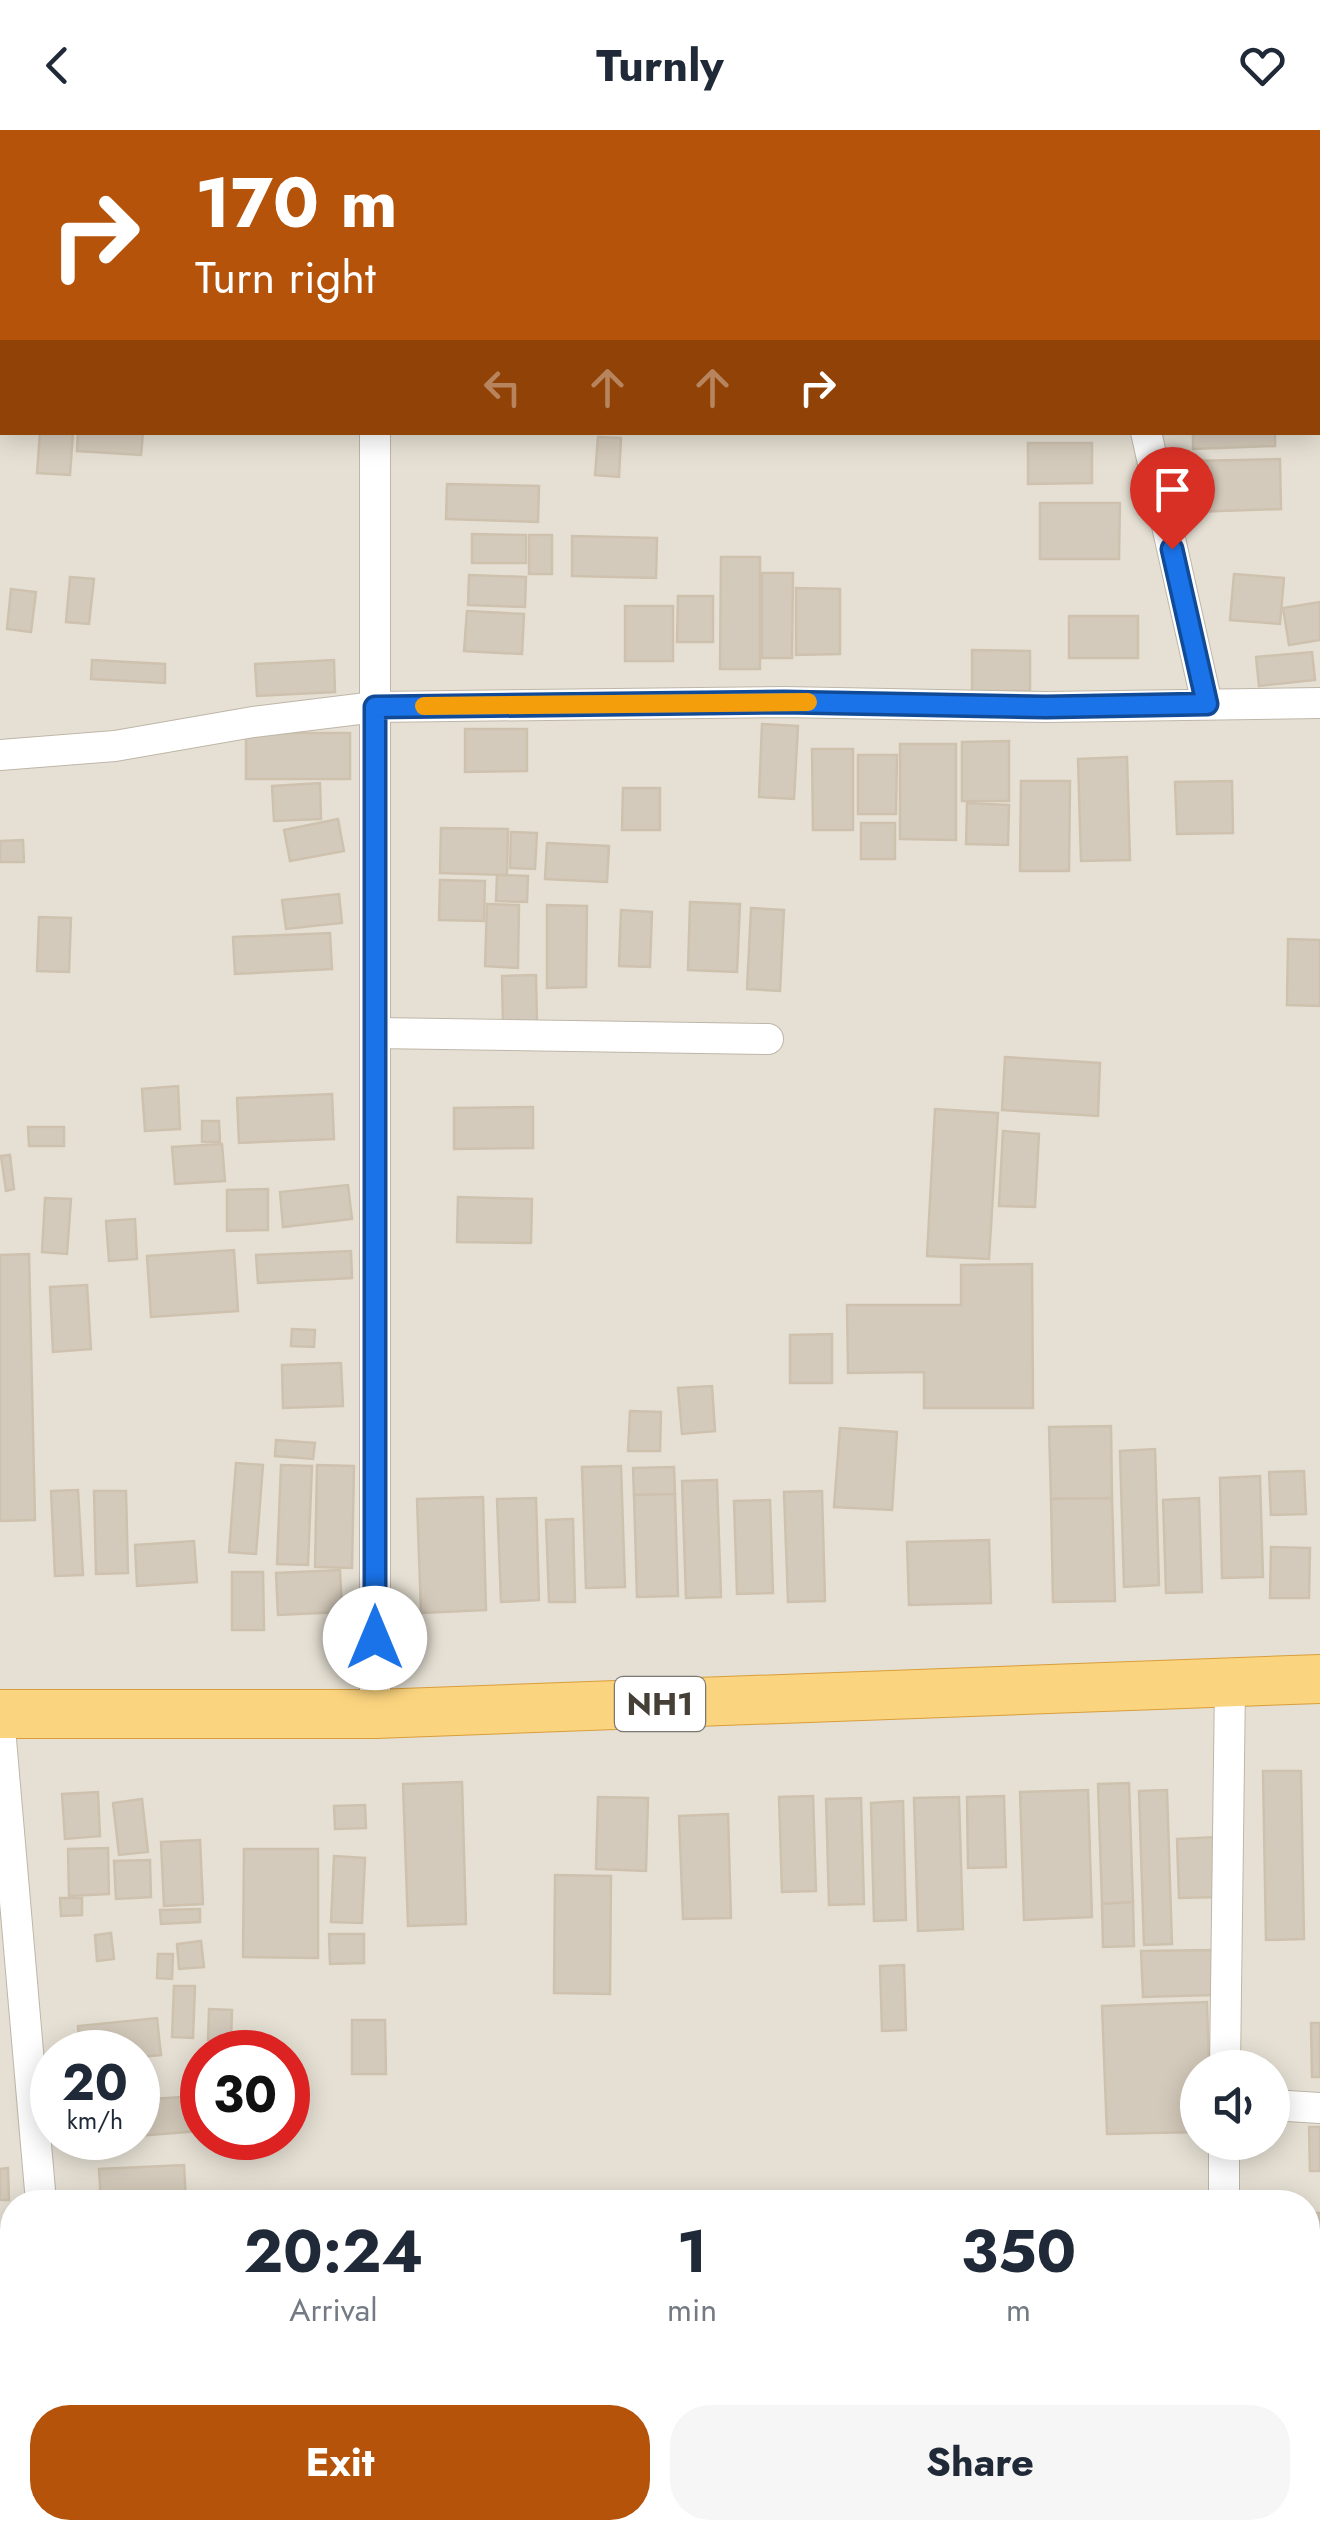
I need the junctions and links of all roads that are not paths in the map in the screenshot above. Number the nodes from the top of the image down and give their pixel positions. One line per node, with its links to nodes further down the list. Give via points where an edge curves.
1 (375, 435): 5 (street)
2 (1147, 435): 4 (street)
3 (1320, 703): 4 (street)
4 (1207, 704): 5 (street)
5 (375, 707): 6 (street, via 115,746); 7 (street)
6 (0, 755)
7 (375, 1033): 8 (street); 12 (street)
8 (768, 1039)
9 (1320, 1679): 10 (highway, NH1)
10 (1230, 1684): 12 (highway, NH1); 14 (street)
11 (0, 1714): 12 (highway, NH1)
12 (375, 1714)
13 (0, 1728): 18 (street)
14 (1225, 2050)
15 (1290, 2106): 16 (street)
16 (1320, 2108)
17 (1224, 2160): 19 (street)
18 (40, 2190)
19 (1224, 2190)

